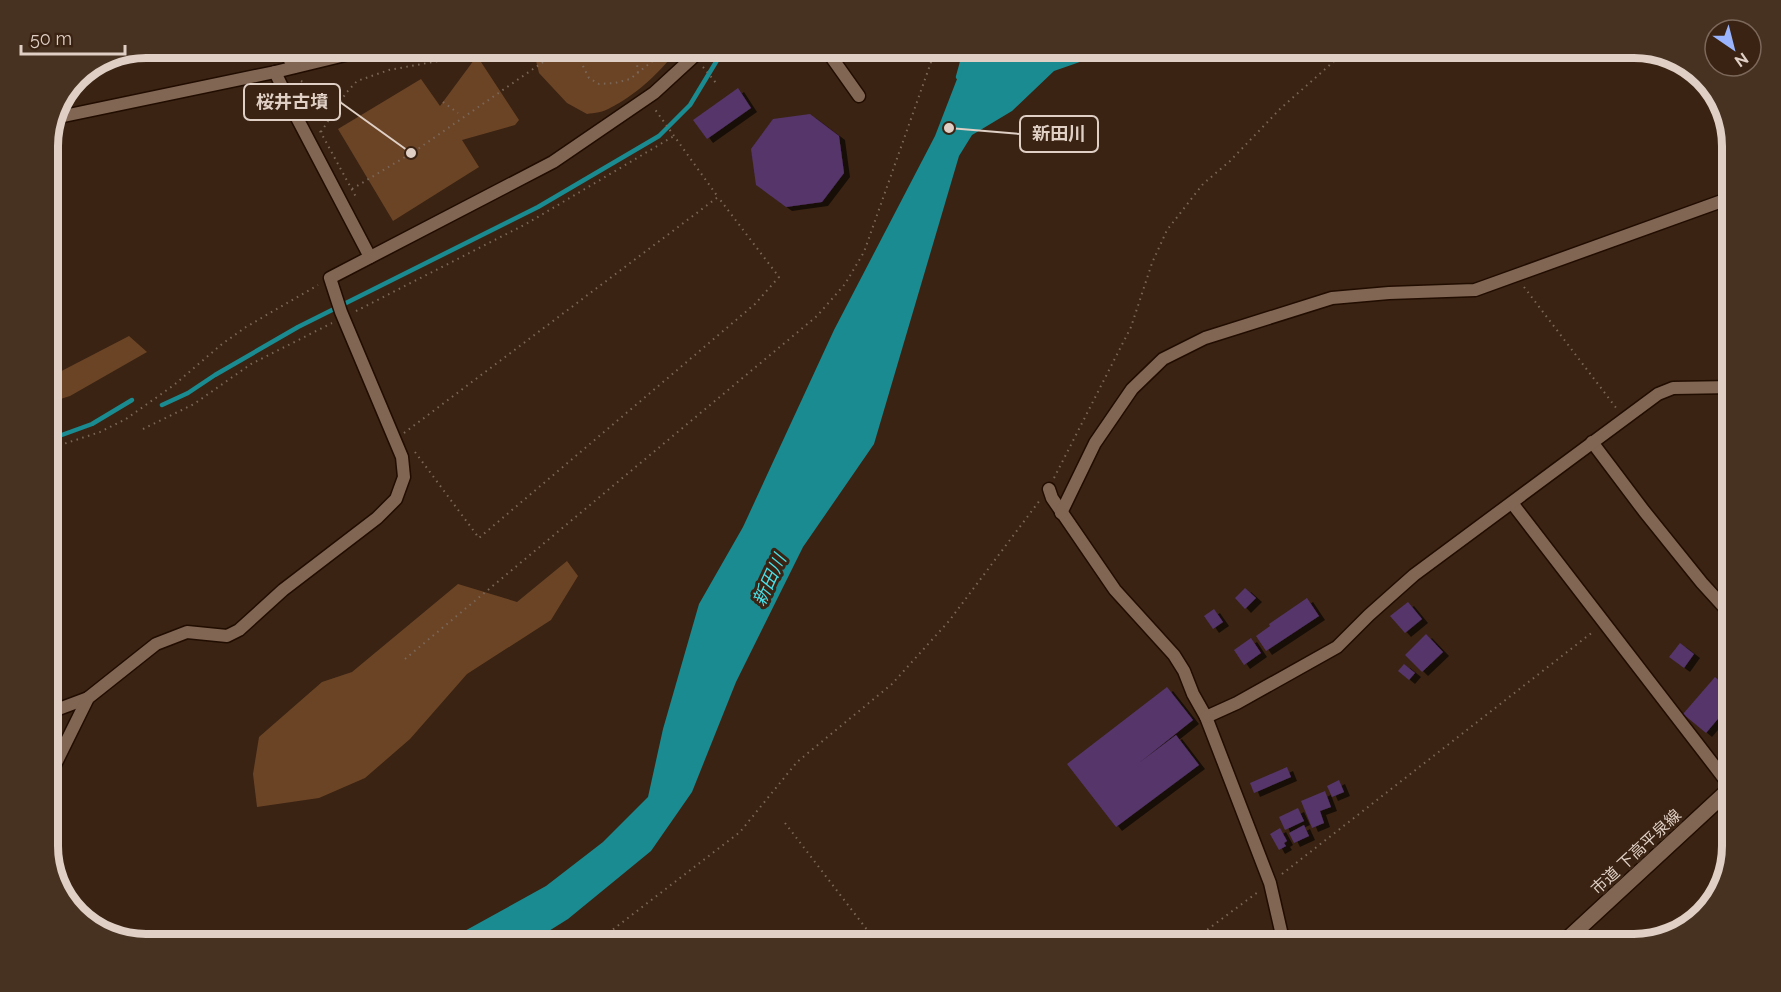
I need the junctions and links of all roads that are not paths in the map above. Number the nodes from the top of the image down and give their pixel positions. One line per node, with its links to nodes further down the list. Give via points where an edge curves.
1 (289, 58): 5 (street)
2 (332, 58): 5 (street)
3 (692, 58): 10 (street, via 654,93 553,162)
4 (832, 58): 7 (street)
5 (294, 67): 6 (street)
6 (275, 72): 8 (street); 10 (street)
7 (859, 96)
8 (64, 116)
9 (1722, 201): 15 (street, via 1475,290 1332,298 1205,338 1163,359 1132,389 1095,443)
10 (370, 257): 17 (street, via 330,278 402,458 404,477 396,499 239,630 227,636 187,632 156,644)
11 (1722, 387): 12 (street, via 1668,389)
12 (1592, 442): 14 (street); 16 (street)
13 (1048, 489): 15 (street)
14 (1512, 503): 19 (street, via 1414,575 1337,647); 21 (street)
15 (1061, 513): 19 (street, via 1115,590 1174,655)
16 (1722, 605)
17 (88, 698): 18 (street); 20 (street)
18 (59, 709)
19 (1206, 717): 23 (street, via 1269,883)
20 (59, 757)
21 (1722, 774)
22 (1722, 798): 24 (street, 市道 下高平泉線)
23 (1282, 934)
24 (1574, 934)

